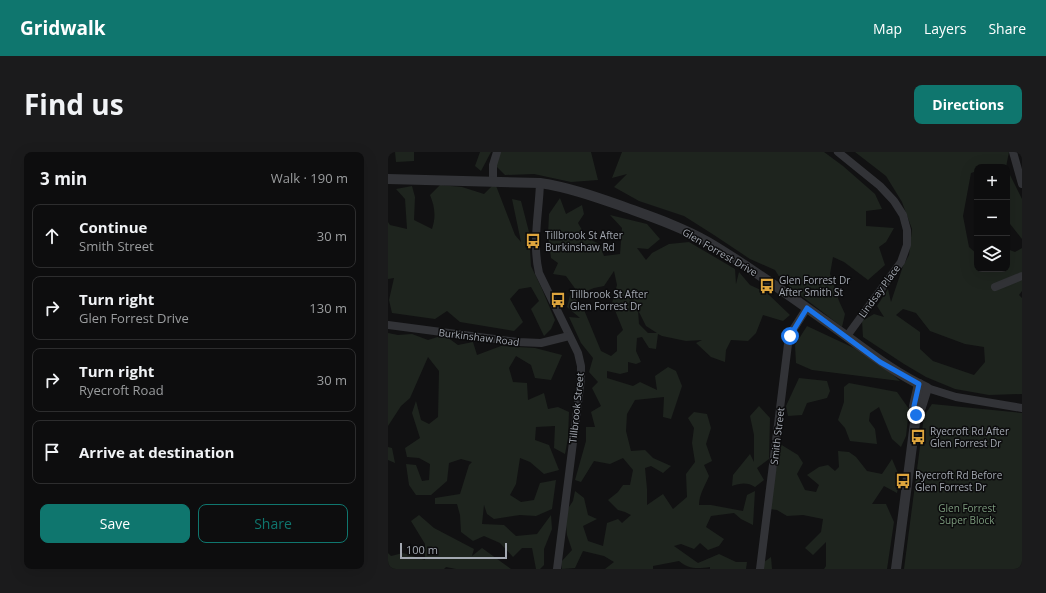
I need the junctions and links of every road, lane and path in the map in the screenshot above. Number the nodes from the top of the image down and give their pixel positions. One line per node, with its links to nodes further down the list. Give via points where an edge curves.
1 (497, 152): 5 (street, via 492,165)
2 (838, 152): 13 (street, Lindsay Place, via 880,186 894,201 903,215 907,230 907,245 901,262)
3 (1013, 152): 7 (street)
4 (388, 179): 5 (street, Glen Forrest Drive)
5 (493, 182): 6 (street, Glen Forrest Drive)
6 (540, 183): 10 (street, Glen Forrest Drive, via 572,190 634,210 676,227 737,260); 12 (street, Tillbrook Street, via 536,260 539,273)
7 (1022, 184)
8 (1022, 276): 9 (street)
9 (996, 287)
10 (807, 308): 13 (street, Glen Forrest Drive); 17 (street, Smith Street, via 790,336)
11 (388, 325): 12 (street, Burkinshaw Road, via 518,342 541,343)
12 (569, 336): 16 (street, Tillbrook Street, via 578,353 581,379)
13 (846, 336): 14 (street, Glen Forrest Drive, via 880,362)
14 (923, 386): 15 (street, Glen Forrest Drive, via 956,397); 18 (street, via 914,406 916,415)
15 (1022, 408)
16 (557, 569)
17 (760, 569)
18 (896, 569)

